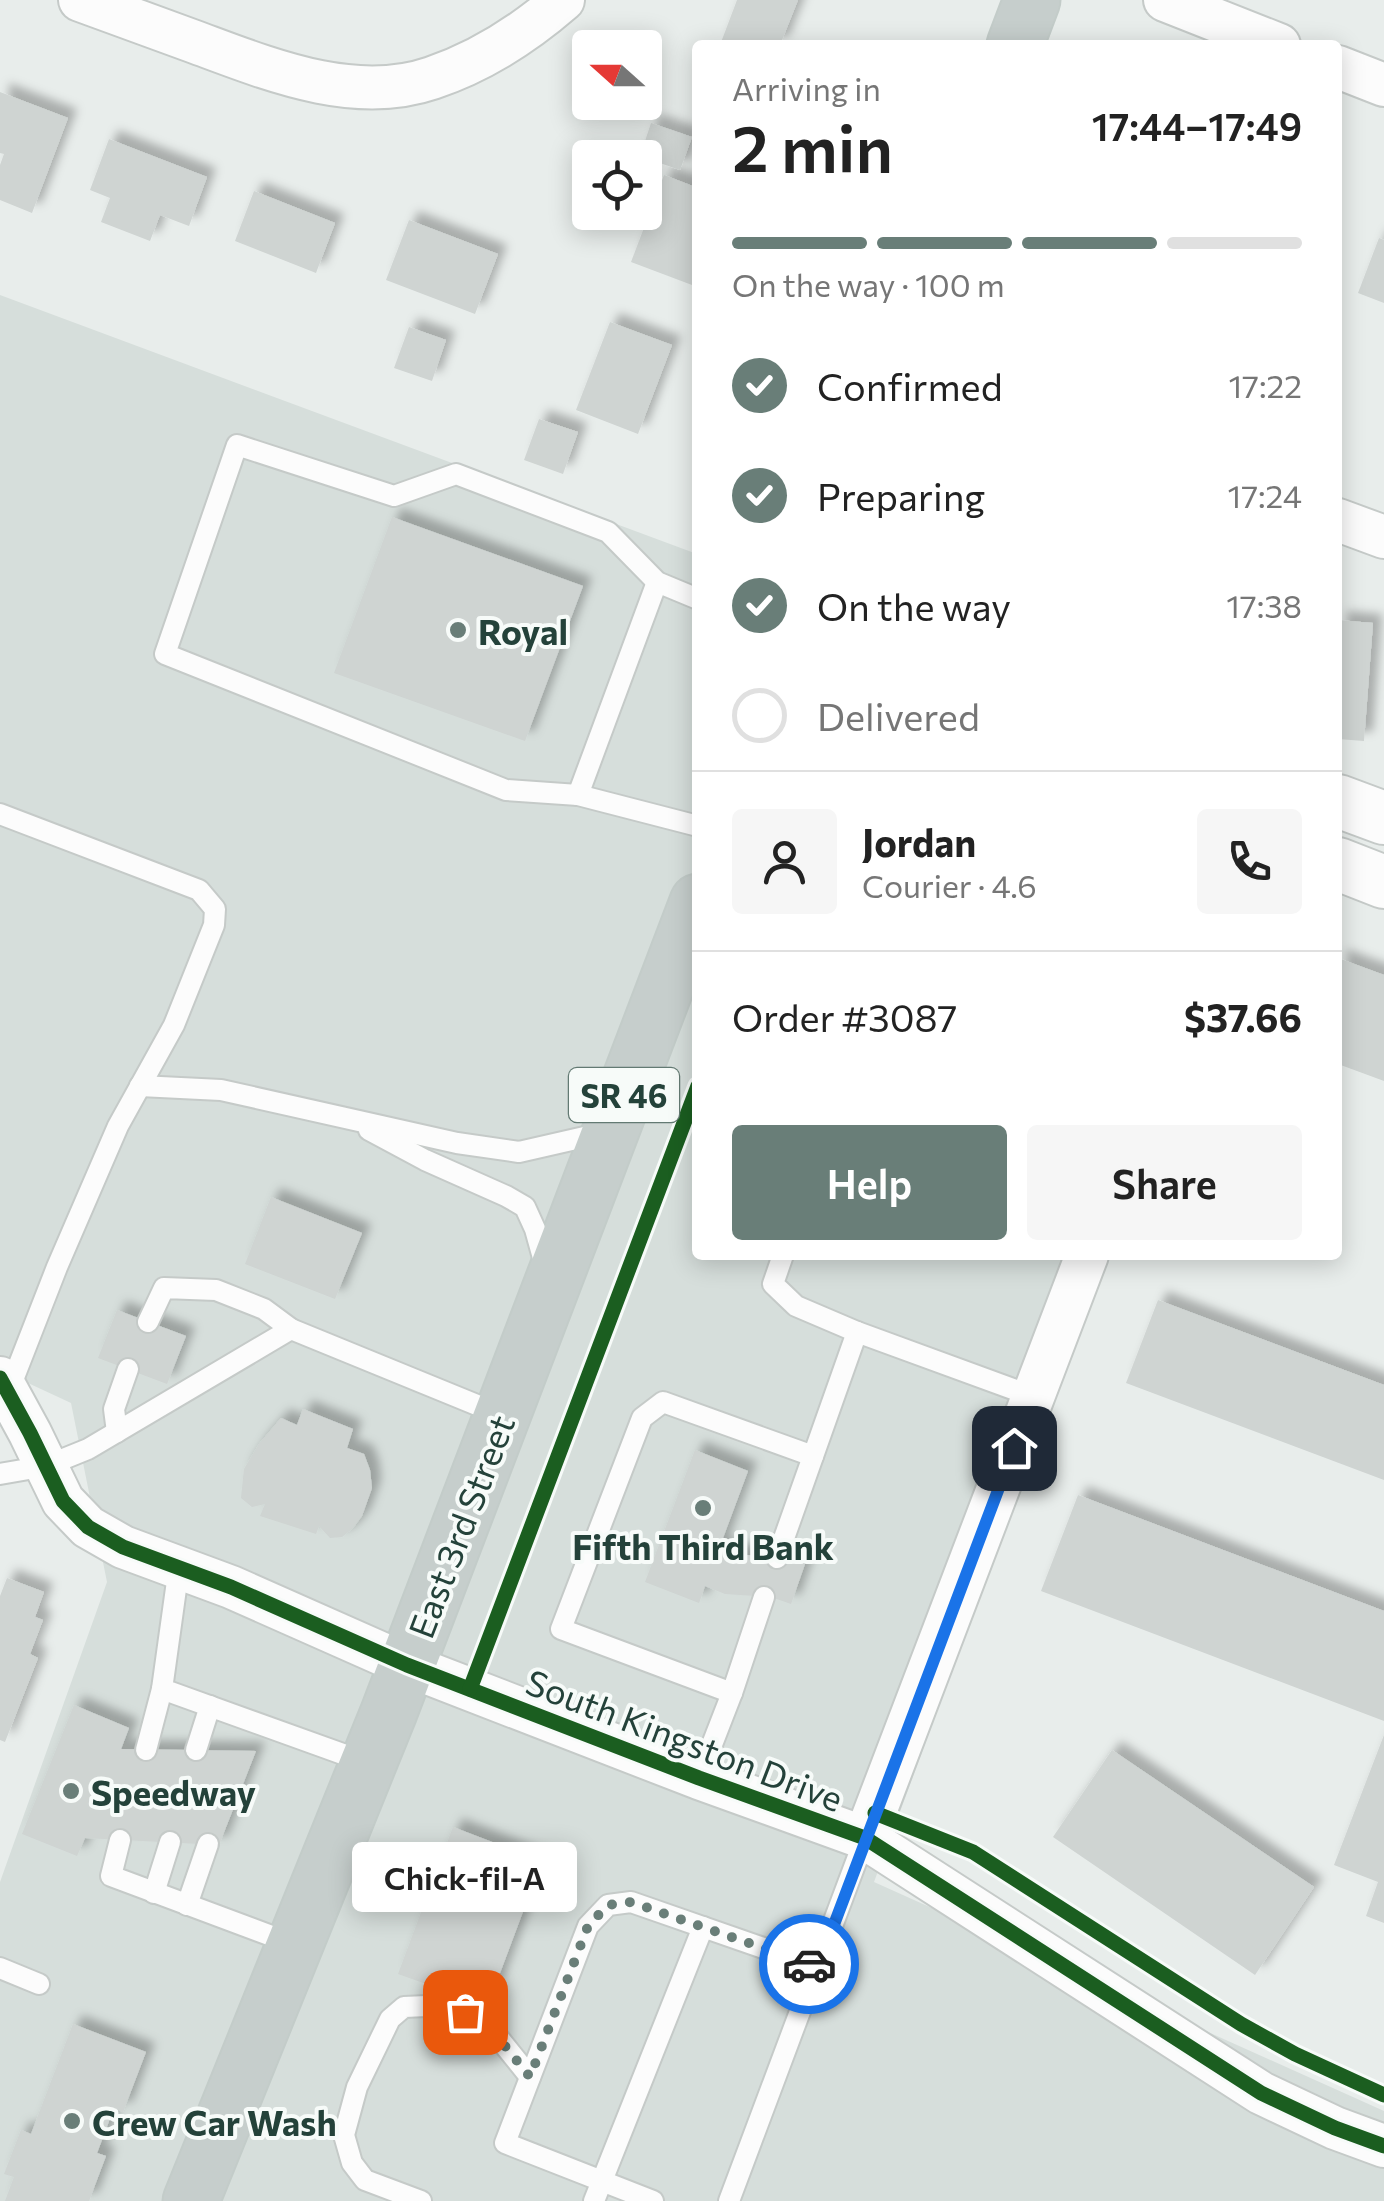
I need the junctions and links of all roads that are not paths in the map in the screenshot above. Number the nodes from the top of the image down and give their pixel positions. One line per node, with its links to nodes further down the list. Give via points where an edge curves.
1 (80, 0): 2 (street, via 278,71 360,87 431,79 510,40)
2 (562, 0)
3 (1032, 0): 5 (highway)
4 (1165, 0): 6 (street)
5 (1017, 40)
6 (1266, 40)
7 (1342, 69): 8 (street)
8 (1384, 85)
9 (1342, 521): 10 (street)
10 (1384, 537)
11 (656, 582): 12 (lane); 13 (lane); 13 (lane, via 608,532 456,474 394,496 237,445 164,654 506,790)
12 (692, 597)
13 (578, 794): 17 (lane)
14 (1342, 802): 16 (street)
15 (0, 814): 21 (lane, via 199,890 215,909 174,1025)
16 (1384, 818)
17 (692, 824)
18 (1342, 866): 19 (street)
19 (1384, 882)
20 (692, 918): 22 (highway, East 3rd Street / SR 46)
21 (140, 1086): 23 (lane, via 222,1090); 31 (lane)
22 (617, 1113): 23 (lane, via 590,1136 519,1152); 26 (highway, East 3rd Street / SR 46)
23 (345, 1117): 26 (lane, via 524,1207)
24 (781, 1260): 29 (lane, via 773,1284 796,1306)
25 (1085, 1260): 32 (street)
26 (550, 1288): 33 (highway, East 3rd Street / SR 46)
27 (148, 1322): 28 (lane, via 164,1288 216,1290)
28 (291, 1329): 33 (lane); 34 (lane)
29 (857, 1332): 32 (lane); 35 (lane)
30 (128, 1370): 34 (lane, via 114,1409)
31 (4, 1385): 36 (street, South Kingston Drive)
32 (1032, 1396): 49 (street)
33 (502, 1416): 41 (highway, East 3rd Street / SR 46)
34 (117, 1432): 36 (lane)
35 (813, 1456): 38 (lane); 43 (lane, via 663,1402 642,1418 561,1629)
36 (46, 1466): 37 (lane); 39 (street, South Kingston Drive, via 63,1501 88,1527)
37 (0, 1474)
38 (777, 1558)
39 (178, 1568): 41 (street, South Kingston Drive); 42 (lane)
40 (764, 1598): 43 (lane)
41 (407, 1664): 47 (highway, East 3rd Street / SR 46); 48 (street, South Kingston Drive)
42 (162, 1689): 44 (lane); 45 (lane)
43 (732, 1693): 48 (lane)
44 (210, 1706): 46 (lane); 47 (lane)
45 (146, 1750)
46 (196, 1750)
47 (368, 1763): 56 (highway, East 3rd Street / SR 46)
48 (699, 1778): 49 (street, South Kingston Drive)
49 (866, 1838): 57 (lane); 61 (street, South Kingston Drive, via 1261,2093)
50 (120, 1840): 53 (lane, via 110,1876)
51 (170, 1842): 53 (lane)
52 (208, 1844): 54 (lane)
53 (154, 1893): 54 (lane)
54 (187, 1905): 56 (lane)
55 (703, 1927): 57 (lane); 60 (lane, via 631,1902 608,1905 588,1926); 62 (lane)
56 (294, 1945): 63 (highway, East 3rd Street / SR 46)
57 (818, 1967): 66 (lane)
58 (0, 1968): 59 (lane)
59 (40, 1984)
60 (530, 2077): 62 (lane, via 504,2142); 64 (lane, via 489,2026 465,2012 404,2007 390,2019 357,2086 344,2135 365,2180)
61 (1384, 2146)
62 (598, 2191): 65 (lane)
63 (191, 2201)
64 (421, 2201)
65 (653, 2201)
66 (730, 2201)

